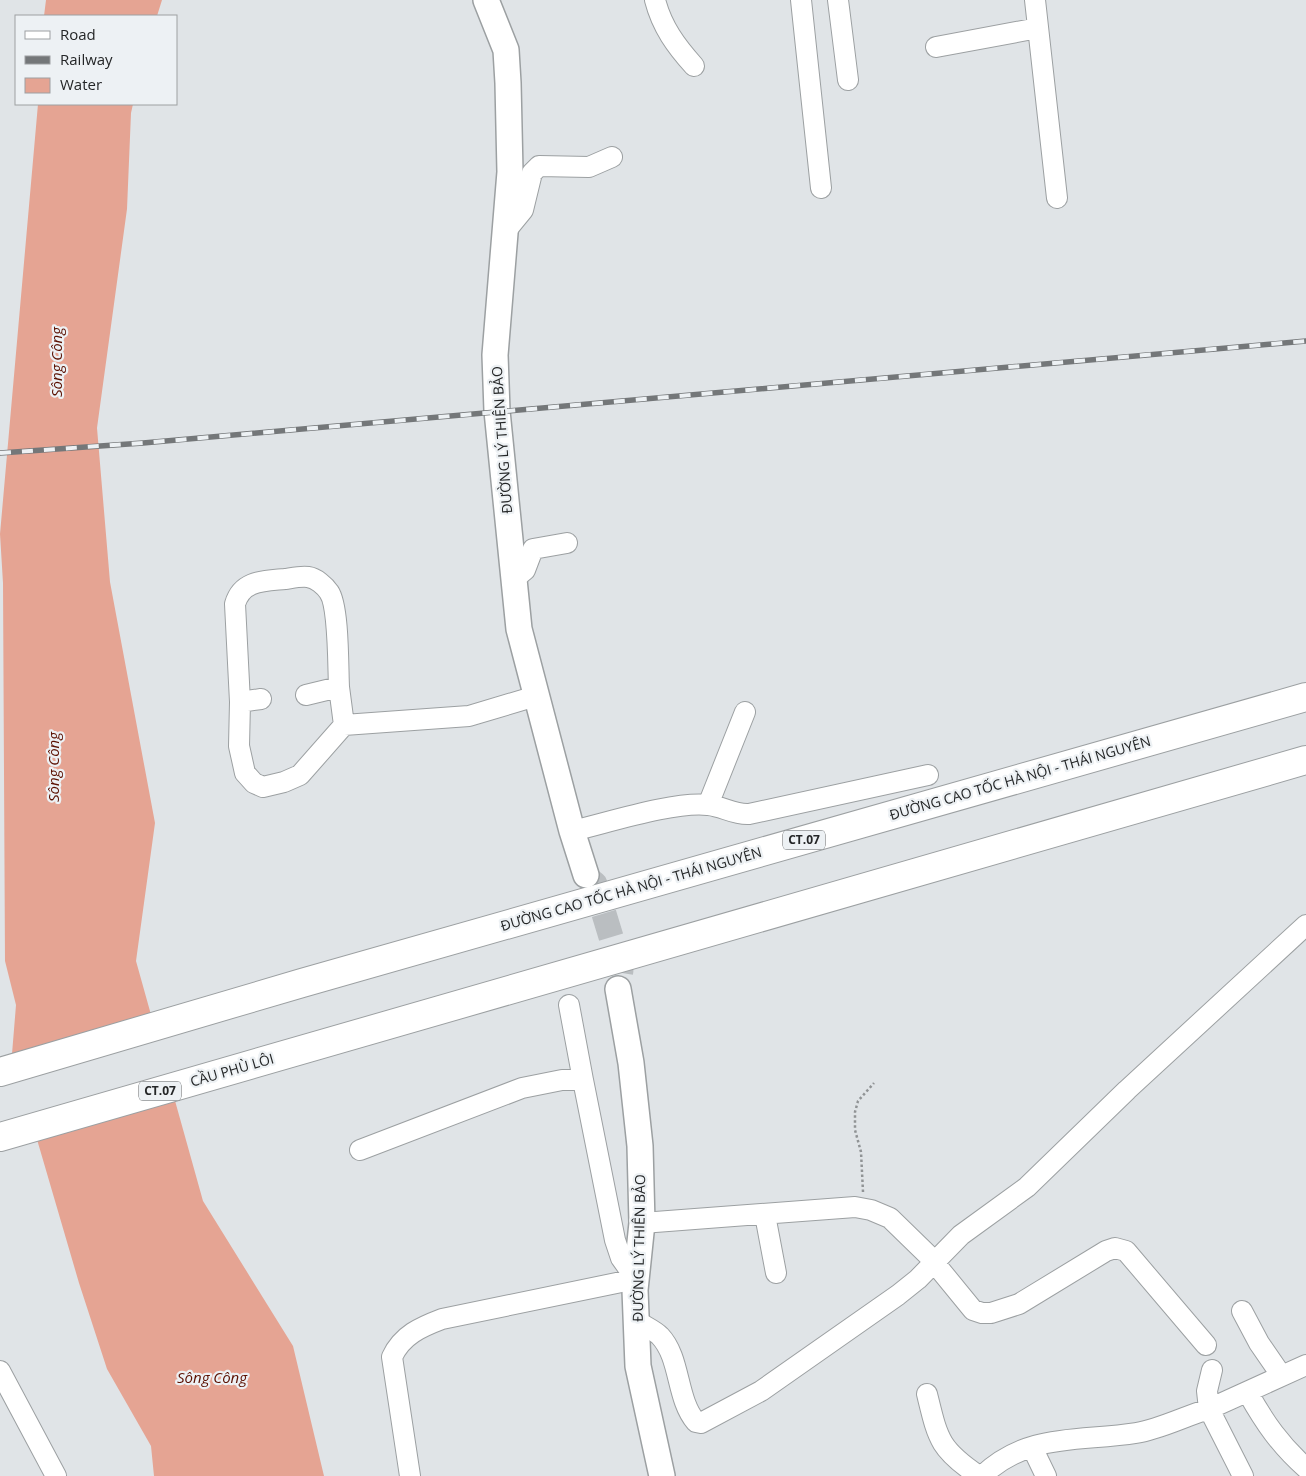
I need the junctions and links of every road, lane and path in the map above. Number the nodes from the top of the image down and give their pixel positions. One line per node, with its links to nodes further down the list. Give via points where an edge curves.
1 (486, 0): 13 (main road, ĐƯỜNG LÝ THIÊN BẢO, via 506,50 510,172)
2 (655, 0): 8 (street, via 659,16 674,44)
3 (801, 0): 11 (street)
4 (838, 0): 9 (street)
5 (1035, 0): 6 (street)
6 (1038, 28): 7 (street); 12 (street)
7 (936, 47)
8 (694, 66)
9 (848, 80)
10 (612, 157): 13 (street, via 589,167 539,166 532,174 523,210)
11 (821, 188)
12 (1057, 198)
13 (505, 232): 15 (main road, ĐƯỜNG LÝ THIÊN BẢO, via 495,354 497,411)
14 (567, 543): 15 (street, via 532,549 525,570)
15 (514, 579): 18 (main road, ĐƯỜNG LÝ THIÊN BẢO, via 519,629)
16 (339, 688): 17 (street); 21 (street, via 331,594 322,584 308,577 258,581 245,587 235,604); 23 (street)
17 (306, 694)
18 (536, 696): 23 (street, via 470,716); 27 (main road, ĐƯỜNG LÝ THIÊN BẢO)
19 (1306, 697): 32 (highway, ĐƯỜNG CAO TỐC HÀ NỘI - THÁI NGUYÊN / CT.07)
20 (261, 699): 21 (street)
21 (240, 702): 23 (street, via 240,746 245,773 254,783 264,787 300,775)
22 (745, 712): 26 (street)
23 (344, 725)
24 (1306, 760): 35 (highway, CẦU PHÙ LÔI / CT.07)
25 (928, 775): 26 (street, via 748,814 740,815)
26 (708, 804): 27 (street, via 665,809)
27 (572, 831): 28 (main road, ĐƯỜNG LÝ THIÊN BẢO)
28 (586, 875)
29 (1306, 925): 40 (street, via 1027,1187 961,1235)
30 (618, 989): 39 (main road, ĐƯỜNG LÝ THIÊN BẢO, via 631,1063 640,1146)
31 (569, 1005): 33 (street)
32 (0, 1072)
33 (583, 1080): 36 (street, via 562,1080 522,1088); 42 (street, via 615,1240 621,1258)
34 (874, 1083): 37 (path, via 858,1102 855,1112 855,1130 861,1152)
35 (0, 1137)
36 (360, 1150)
37 (863, 1209): 38 (street); 40 (street, via 890,1218)
38 (766, 1215): 39 (street); 41 (street)
39 (642, 1223): 42 (main road, ĐƯỜNG LÝ THIÊN BẢO)
40 (933, 1262): 44 (street, via 918,1279 856,1326 761,1391 701,1423 693,1419 669,1350 659,1336); 45 (street, via 974,1310 991,1313 1019,1304 1106,1251 1120,1249 1126,1251)
41 (776, 1273)
42 (636, 1279): 44 (main road, ĐƯỜNG LÝ THIÊN BẢO); 56 (street, via 442,1319 417,1328 397,1345 392,1357)
43 (1242, 1311): 49 (street)
44 (636, 1321): 57 (main road, ĐƯỜNG LÝ THIÊN BẢO, via 638,1366)
45 (1206, 1344)
46 (1306, 1365): 49 (street)
47 (1212, 1370): 52 (street, via 1207,1391)
48 (0, 1371): 55 (street)
49 (1281, 1375): 50 (street)
50 (1248, 1393): 52 (street); 54 (street, via 1284,1448)
51 (927, 1394): 58 (street, via 943,1448 954,1460)
52 (1209, 1409): 53 (street, via 1136,1433 1051,1441); 60 (street)
53 (1032, 1447): 58 (street, via 991,1467); 59 (street)
54 (1306, 1468)
55 (56, 1476)
56 (410, 1476)
57 (662, 1476)
58 (980, 1476)
59 (1046, 1476)
60 (1242, 1476)

